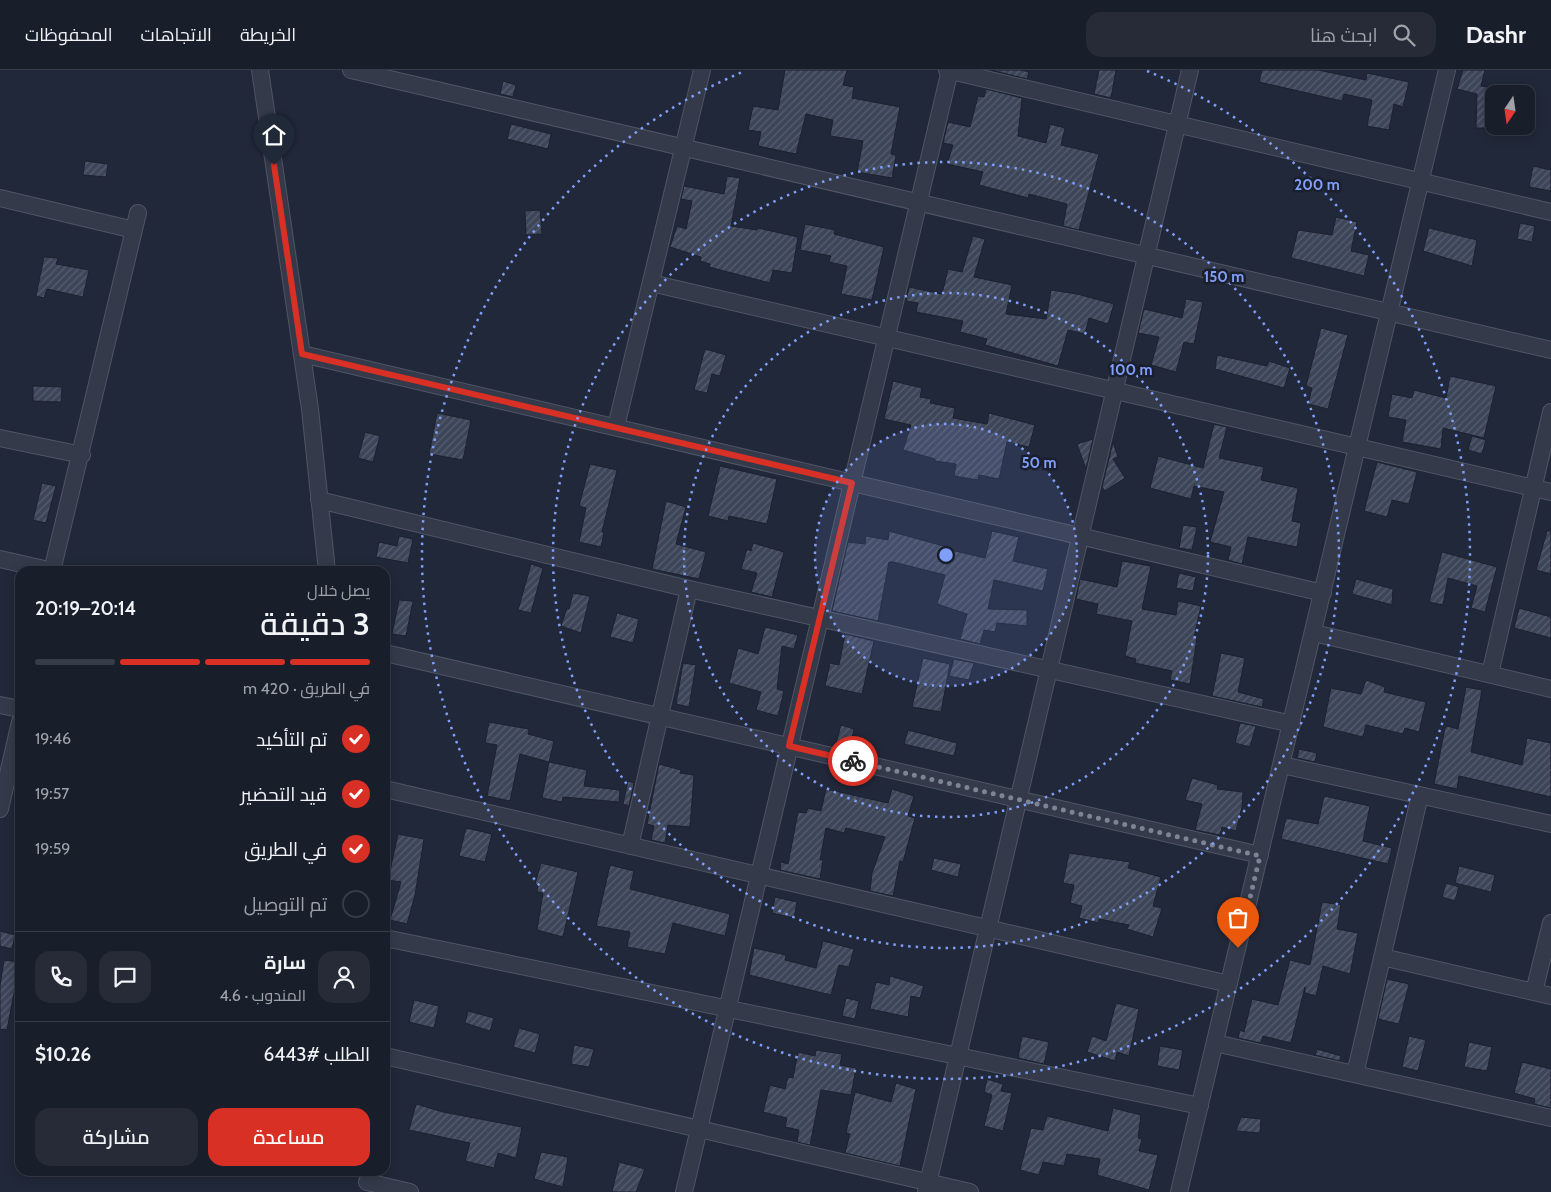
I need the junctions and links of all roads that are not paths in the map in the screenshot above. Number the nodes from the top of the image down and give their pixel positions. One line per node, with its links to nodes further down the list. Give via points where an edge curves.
1 (260, 70): 21 (street)
2 (351, 70): 7 (street)
3 (702, 70): 9 (street)
4 (949, 70): 8 (street); 12 (street)
5 (1190, 70): 8 (street)
6 (1447, 70): 10 (street)
7 (410, 77): 9 (street)
8 (1177, 124): 10 (street); 16 (street)
9 (684, 148): 12 (street); 17 (street)
10 (1420, 181): 13 (street); 18 (street)
11 (0, 198): 15 (street)
12 (918, 203): 16 (street); 19 (street)
13 (1551, 212)
14 (138, 213): 15 (street)
15 (134, 230): 27 (street)
16 (1146, 256): 18 (street); 22 (street)
17 (651, 283): 19 (street); 24 (street)
18 (1389, 313): 20 (street); 26 (street)
19 (886, 338): 22 (street); 28 (street)
20 (1551, 350)
21 (302, 354): 24 (street); 31 (street)
22 (1114, 391): 26 (street); 32 (street)
23 (1551, 412): 29 (street)
24 (616, 428): 28 (street)
25 (0, 438): 27 (street)
26 (1358, 448): 29 (street); 38 (street)
27 (82, 455): 35 (street)
28 (852, 483): 32 (street); 39 (street)
29 (1533, 488): 30 (street); 43 (street)
30 (1551, 492)
31 (319, 500): 36 (street); 37 (street)
32 (1080, 536): 38 (street); 42 (street)
33 (0, 559): 34 (street)
34 (31, 566)
35 (54, 566)
36 (326, 566)
37 (689, 589): 39 (street); 47 (street)
38 (1323, 593): 40 (street)
39 (819, 618): 42 (street); 50 (street)
40 (1314, 633): 43 (street); 48 (street)
41 (390, 654): 47 (street)
42 (1049, 670): 48 (street); 54 (street)
43 (1490, 674): 44 (street)
44 (1551, 688)
45 (0, 704): 46 (street)
46 (15, 708)
47 (660, 717): 50 (street); 57 (street)
48 (1292, 724): 51 (street)
49 (15, 744): 55 (street)
50 (789, 746): 54 (street); 59 (street)
51 (1282, 765): 53 (street); 58 (street)
52 (390, 790): 57 (street)
53 (1420, 795): 56 (street); 63 (street)
54 (1018, 800): 58 (street); 61 (street)
55 (0, 809)
56 (1551, 824)
57 (630, 846): 59 (street)
58 (1260, 856): 64 (street)
59 (758, 876): 61 (street); 67 (street)
60 (1551, 923): 65 (street)
61 (988, 929): 64 (street); 69 (street)
62 (390, 939): 67 (street)
63 (1382, 957): 65 (street); 71 (street)
64 (1229, 984): 68 (street)
65 (1534, 992): 66 (street)
66 (1551, 996)
67 (727, 1008): 69 (street); 74 (street)
68 (1215, 1043): 71 (street); 72 (street)
69 (958, 1056): 72 (street); 76 (street)
70 (390, 1057): 74 (street)
71 (1355, 1074): 73 (street)
72 (1200, 1106): 80 (street)
73 (1551, 1118)
74 (699, 1129): 76 (street); 78 (street)
75 (367, 1182): 77 (street)
76 (927, 1187): 79 (street)
77 (410, 1192)
78 (684, 1192)
79 (970, 1192)
80 (1179, 1192)

